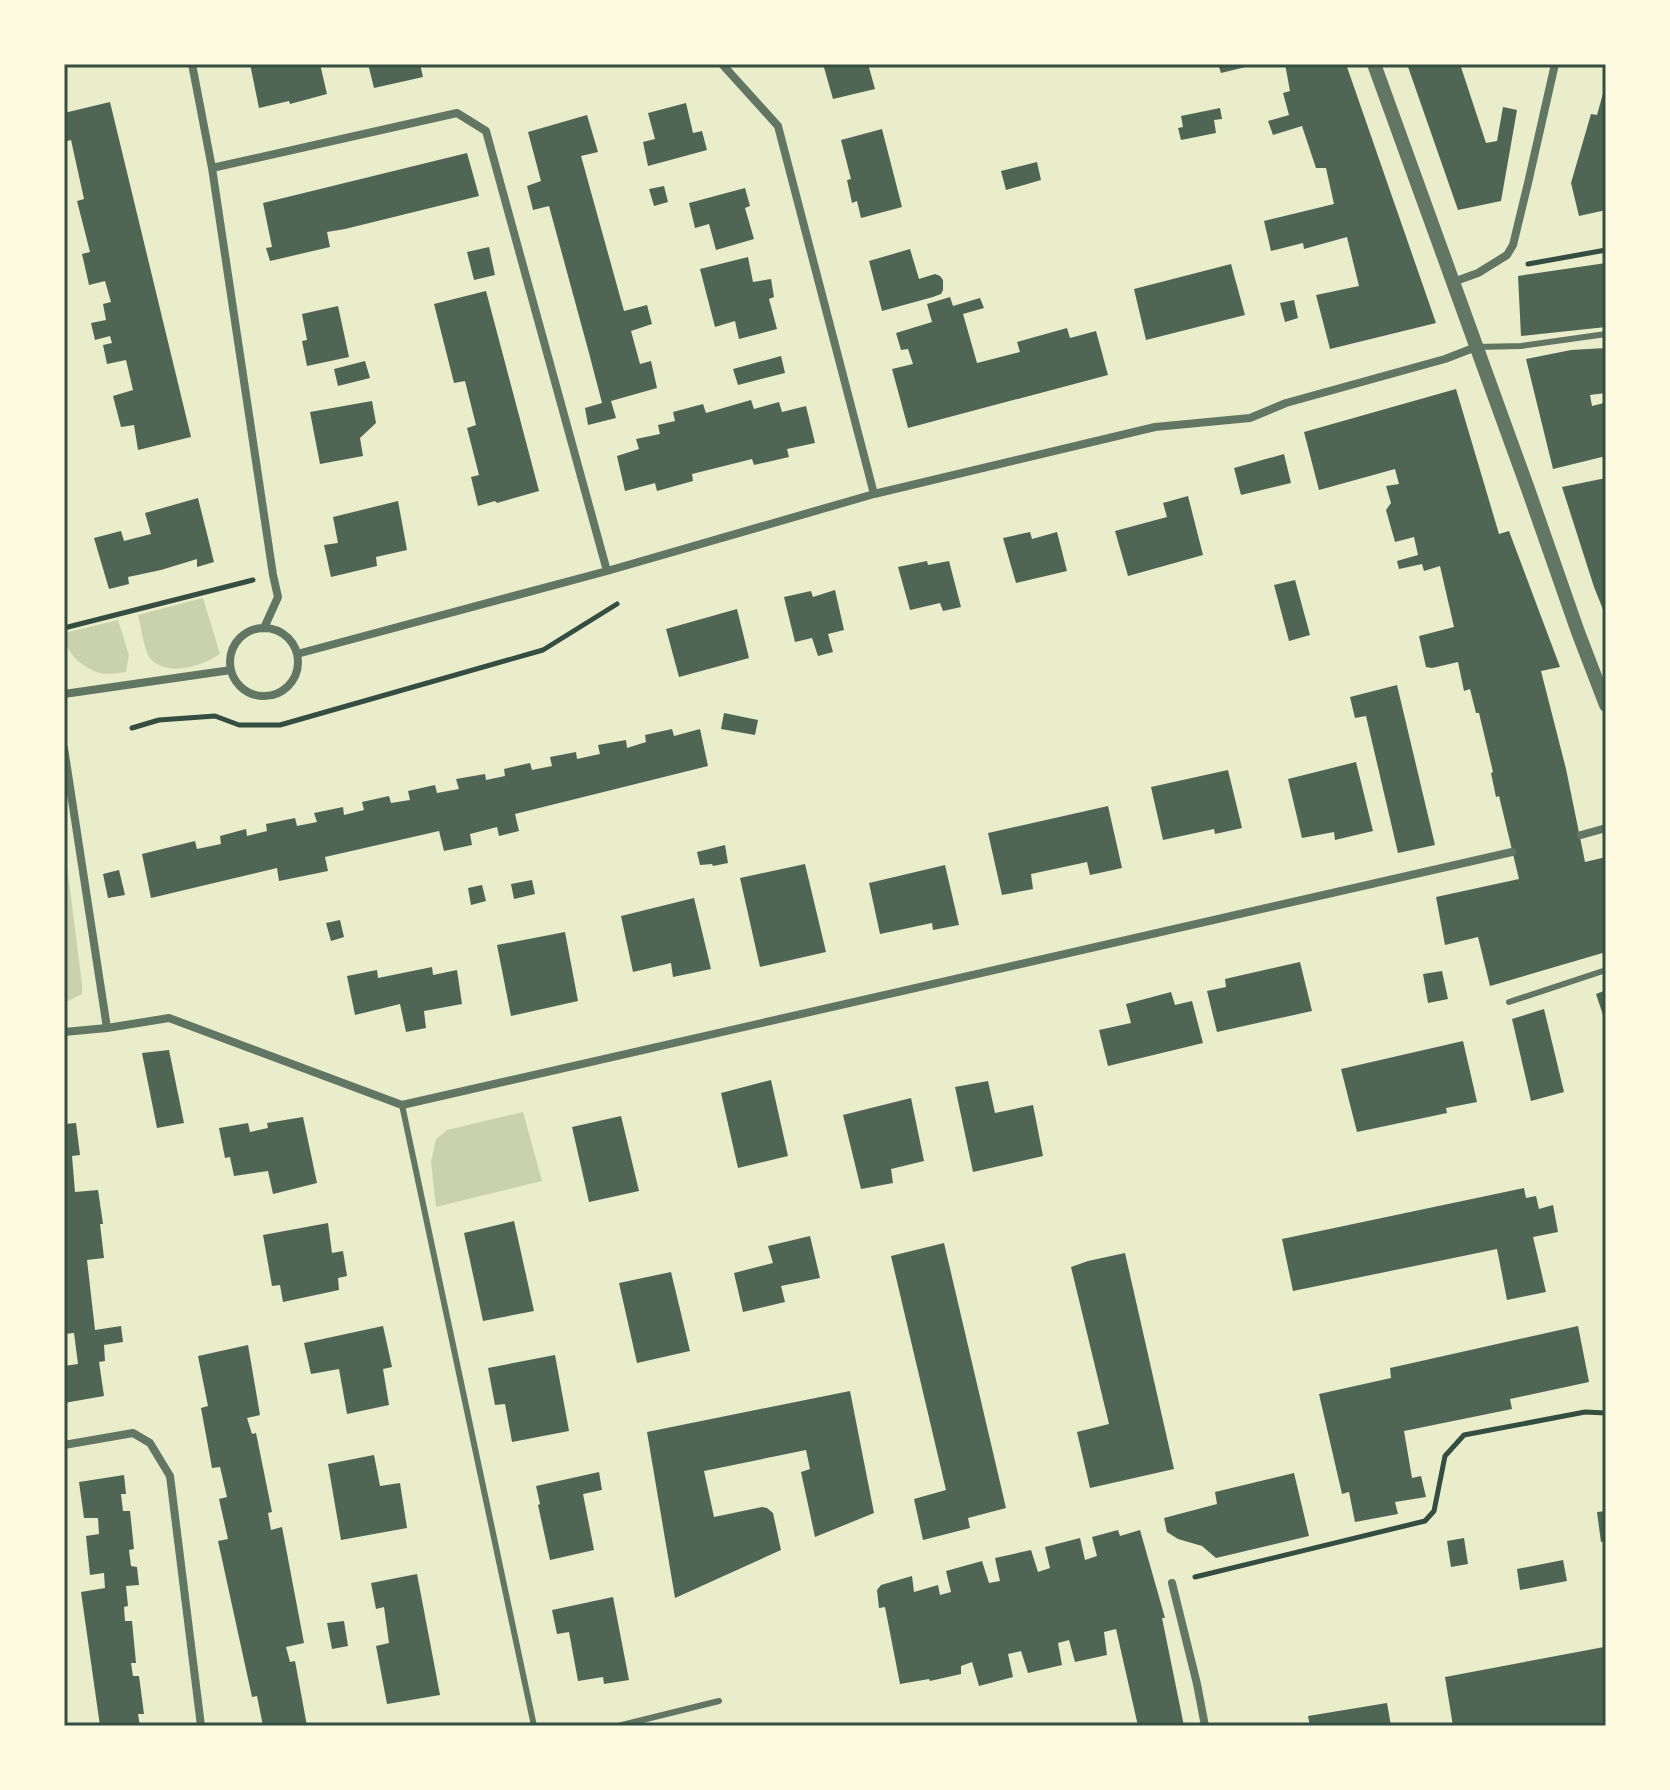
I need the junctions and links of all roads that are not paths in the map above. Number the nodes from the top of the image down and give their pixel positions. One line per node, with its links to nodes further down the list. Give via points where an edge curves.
1 (192, 64): 5 (street)
2 (722, 64): 9 (street, via 778,126)
3 (1374, 64): 6 (street)
4 (1555, 64): 6 (street, via 1513,245 1507,255 1478,273)
5 (212, 168): 10 (street, via 457,113 486,131); 11 (street, via 278,597)
6 (1453, 282): 8 (street)
7 (1606, 334): 8 (lane)
8 (1476, 347): 9 (street, via 1250,418 1155,427); 15 (street)
9 (874, 494): 10 (street)
10 (607, 571): 12 (street)
11 (264, 628): 12 (street, via 284,634); 13 (street, via 237,641 231,650)
12 (297, 654): 13 (street, via 294,678 269,695 247,692)
13 (231, 670): 14 (street)
14 (64, 694)
15 (1606, 705)
16 (64, 748): 22 (street)
17 (1606, 828): 18 (street)
18 (1581, 835)
19 (1512, 852): 24 (street)
20 (1606, 970): 21 (lane)
21 (1509, 1002)
22 (107, 1028): 23 (street); 24 (street, via 169,1018)
23 (64, 1032)
24 (402, 1105): 29 (lane)
25 (64, 1445): 28 (street, via 133,1433 150,1443 170,1476)
26 (1172, 1583): 31 (street)
27 (719, 1701): 30 (lane)
28 (201, 1726)
29 (534, 1726)
30 (618, 1726)
31 (1205, 1726)

